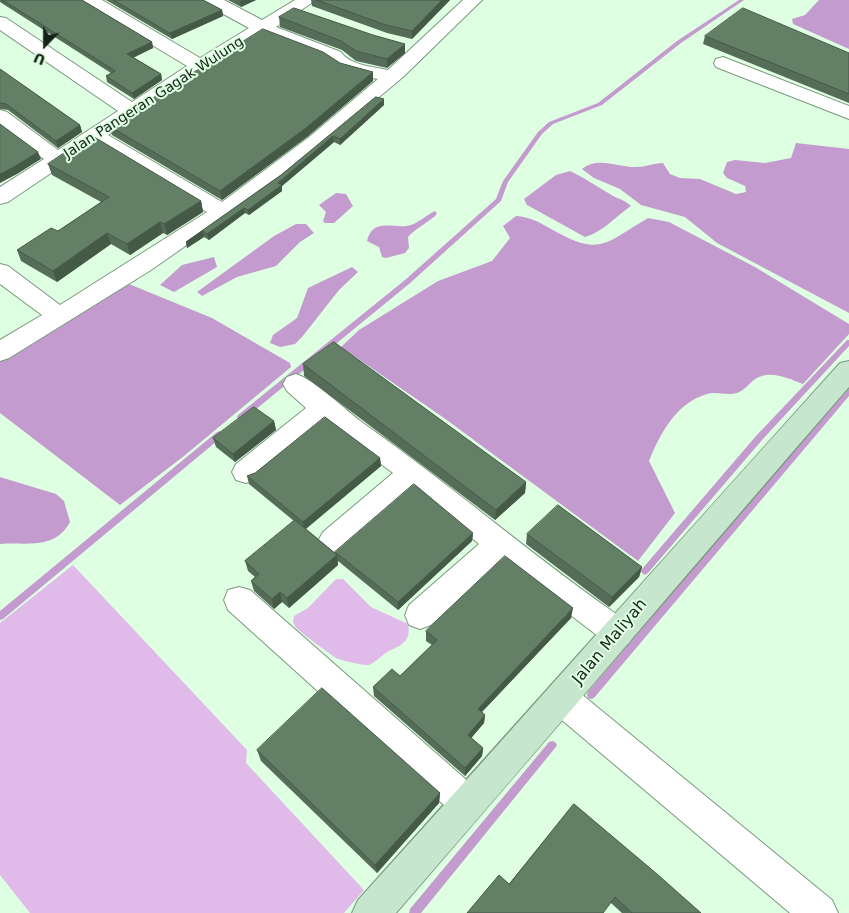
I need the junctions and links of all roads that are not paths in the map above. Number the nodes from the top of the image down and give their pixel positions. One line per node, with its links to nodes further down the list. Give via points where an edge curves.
1 (90, 0): 11 (street)
2 (210, 0): 7 (street)
3 (473, 0): 9 (street)
4 (300, 4): 5 (street); 7 (street, Jalan Pangeran Gagak Wulung)
5 (318, 17)
6 (0, 22): 13 (street)
7 (263, 28): 11 (street, Jalan Pangeran Gagak Wulung); 12 (street, via 334,56 334,59 360,70)
8 (402, 46): 9 (street)
9 (424, 50): 12 (street)
10 (723, 63): 14 (street)
11 (200, 66): 13 (street, Jalan Pangeran Gagak Wulung)
12 (392, 77): 19 (street, via 302,152)
13 (132, 111): 16 (street, Jalan Pangeran Gagak Wulung)
14 (849, 113)
15 (0, 116): 17 (street)
16 (95, 136): 17 (street, Jalan Pangeran Gagak Wulung); 19 (street)
17 (58, 160): 18 (street, Jalan Pangeran Gagak Wulung)
18 (0, 196)
19 (221, 211): 21 (street, via 143,265)
20 (0, 272): 21 (street)
21 (59, 316): 22 (street)
22 (0, 352)
23 (849, 370): 32 (street, Jalan Maliyah)
24 (296, 384): 25 (street)
25 (324, 409): 26 (street); 27 (street)
26 (246, 472)
27 (412, 472): 28 (street); 29 (street)
28 (334, 541)
29 (500, 543): 31 (street); 32 (street)
30 (239, 600): 34 (street)
31 (420, 615)
32 (614, 631): 33 (street, Jalan Maliyah)
33 (562, 699): 34 (street, Jalan Maliyah); 36 (street)
34 (467, 803): 35 (street, Jalan Maliyah)
35 (371, 913)
36 (819, 913)

